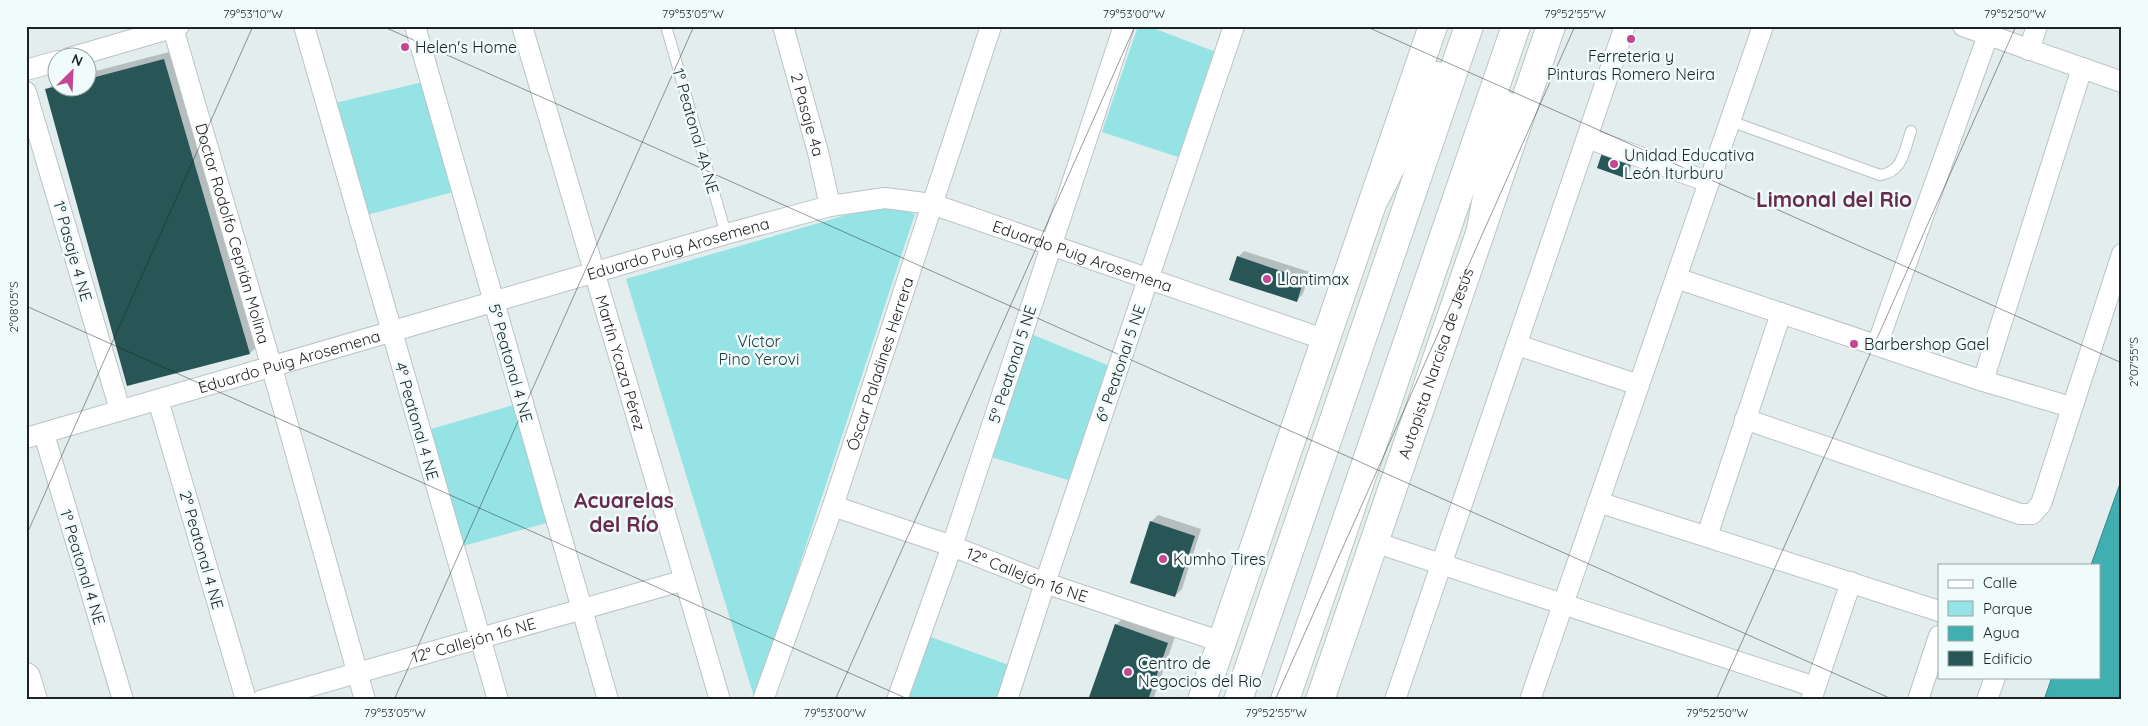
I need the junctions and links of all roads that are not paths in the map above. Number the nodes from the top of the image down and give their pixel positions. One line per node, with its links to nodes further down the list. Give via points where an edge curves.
1 (304, 26): 43 (street, 4º Peatonal 4 NE)
2 (415, 26): 41 (street, 5º Peatonal 4 NE)
3 (522, 26): 38 (street, Martín Ycaza Pérez)
4 (666, 26): 34 (lane, 1º Peatonal 4A NE)
5 (783, 26): 33 (street, 2 Pasaje 4a)
6 (992, 26): 32 (street, Óscar Paladines Herrera)
7 (1124, 26): 36 (street, 5º Peatonal 5 NE)
8 (1234, 26): 40 (street, 6º Peatonal 5 NE)
9 (1433, 26): 31 (main road)
10 (1463, 26): 31 (main road)
11 (1468, 26): 86 (main road)
12 (1517, 26): 35 (main road); 87 (main road, Autopista Narcisa de Jesús)
13 (1551, 26): 35 (main road, Autopista Narcisa de Jesús)
14 (1625, 26): 29 (street)
15 (1763, 26): 27 (street)
16 (1962, 26): 19 (street)
17 (2037, 26): 21 (street)
18 (176, 27): 20 (street); 47 (street, Doctor Rodolfo Ceprián Molina)
19 (1988, 36): 21 (street); 46 (street)
20 (98, 50)
21 (2029, 50): 23 (street)
22 (48, 64): 24 (street)
23 (2082, 68): 25 (street); 48 (street)
24 (26, 70)
25 (2122, 82)
26 (26, 92): 52 (street, 1º Pasaje 4 NE)
27 (1730, 121): 28 (lane, via 1880,175 1897,169); 30 (street)
28 (1911, 132)
29 (1587, 138): 30 (street); 45 (street)
30 (1709, 182): 39 (street)
31 (1375, 198): 44 (main road)
32 (932, 204): 33 (street, Eduardo Puig Arosemena, via 886,198); 36 (street, Eduardo Puig Arosemena); 56 (street, Óscar Paladines Herrera)
33 (830, 206): 34 (street, Eduardo Puig Arosemena)
34 (726, 234): 38 (street, Eduardo Puig Arosemena)
35 (1480, 234): 58 (main road, Autopista Narcisa de Jesús)
36 (1052, 244): 40 (street, Eduardo Puig Arosemena); 59 (street, 5º Peatonal 5 NE)
37 (2122, 254): 51 (street)
38 (595, 272): 41 (street, Eduardo Puig Arosemena); 61 (street, Martín Ycaza Pérez)
39 (1676, 278): 42 (street); 49 (street)
40 (1148, 280): 44 (street, Eduardo Puig Arosemena); 63 (street, 6º Peatonal 5 NE)
41 (494, 303): 43 (street, Eduardo Puig Arosemena); 65 (street, 5º Peatonal 4 NE)
42 (1781, 313): 46 (street); 53 (street)
43 (392, 332): 47 (street, Eduardo Puig Arosemena); 67 (street, 4º Peatonal 4 NE)
44 (1326, 340): 69 (main road)
45 (1517, 345): 49 (street); 60 (street)
46 (1877, 345): 48 (street)
47 (272, 368): 50 (street, Eduardo Puig Arosemena); 70 (street, Doctor Rodolfo Ceprián Molina)
48 (1983, 381): 51 (street)
49 (1639, 385): 55 (street)
50 (158, 400): 52 (street, Eduardo Puig Arosemena); 76 (street, 2º Peatonal 4 NE)
51 (2071, 407): 53 (street, via 2041,504 2032,514 2020,514)
52 (120, 410): 54 (street, Eduardo Puig Arosemena)
53 (1745, 419): 57 (street)
54 (35, 436): 75 (street, 1º Peatonal 4 NE)
55 (1598, 502): 57 (street); 64 (street)
56 (833, 506): 59 (street, 12° Callejón 16 NE); 82 (street, Óscar Paladines Herrera)
57 (1707, 536): 62 (street)
58 (1374, 542): 60 (street); 88 (main road, Autopista Narcisa de Jesús)
59 (952, 546): 63 (street, 12° Callejón 16 NE); 83 (street, 5º Peatonal 5 NE)
60 (1441, 564): 64 (street); 89 (street)
61 (685, 580): 65 (street, 12° Callejón 16 NE); 81 (street, Martín Ycaza Pérez)
62 (1850, 582): 66 (street); 73 (street)
63 (1045, 583): 69 (street, 12° Callejón 16 NE); 84 (street, 6º Peatonal 5 NE)
64 (1563, 604): 73 (street); 90 (street)
65 (582, 609): 67 (street, 12° Callejón 16 NE); 80 (street, 5º Peatonal 4 NE)
66 (1938, 611)
67 (480, 638): 70 (street, 12° Callejón 16 NE); 79 (street, 4º Peatonal 4 NE)
68 (1938, 639): 91 (street)
69 (1222, 642): 85 (main road)
70 (357, 673): 77 (street, 12° Callejón 16 NE); 78 (street, Doctor Rodolfo Ceprián Molina)
71 (26, 677): 74 (main road)
72 (1995, 678): 92 (street)
73 (1813, 693)
74 (33, 700)
75 (123, 700)
76 (246, 700)
77 (262, 700)
78 (365, 700)
79 (498, 700)
80 (608, 700)
81 (720, 700)
82 (763, 700)
83 (898, 700)
84 (1007, 700)
85 (1202, 700)
86 (1238, 700)
87 (1285, 700)
88 (1320, 700)
89 (1395, 700)
90 (1530, 700)
91 (1918, 700)
92 (1987, 700)

